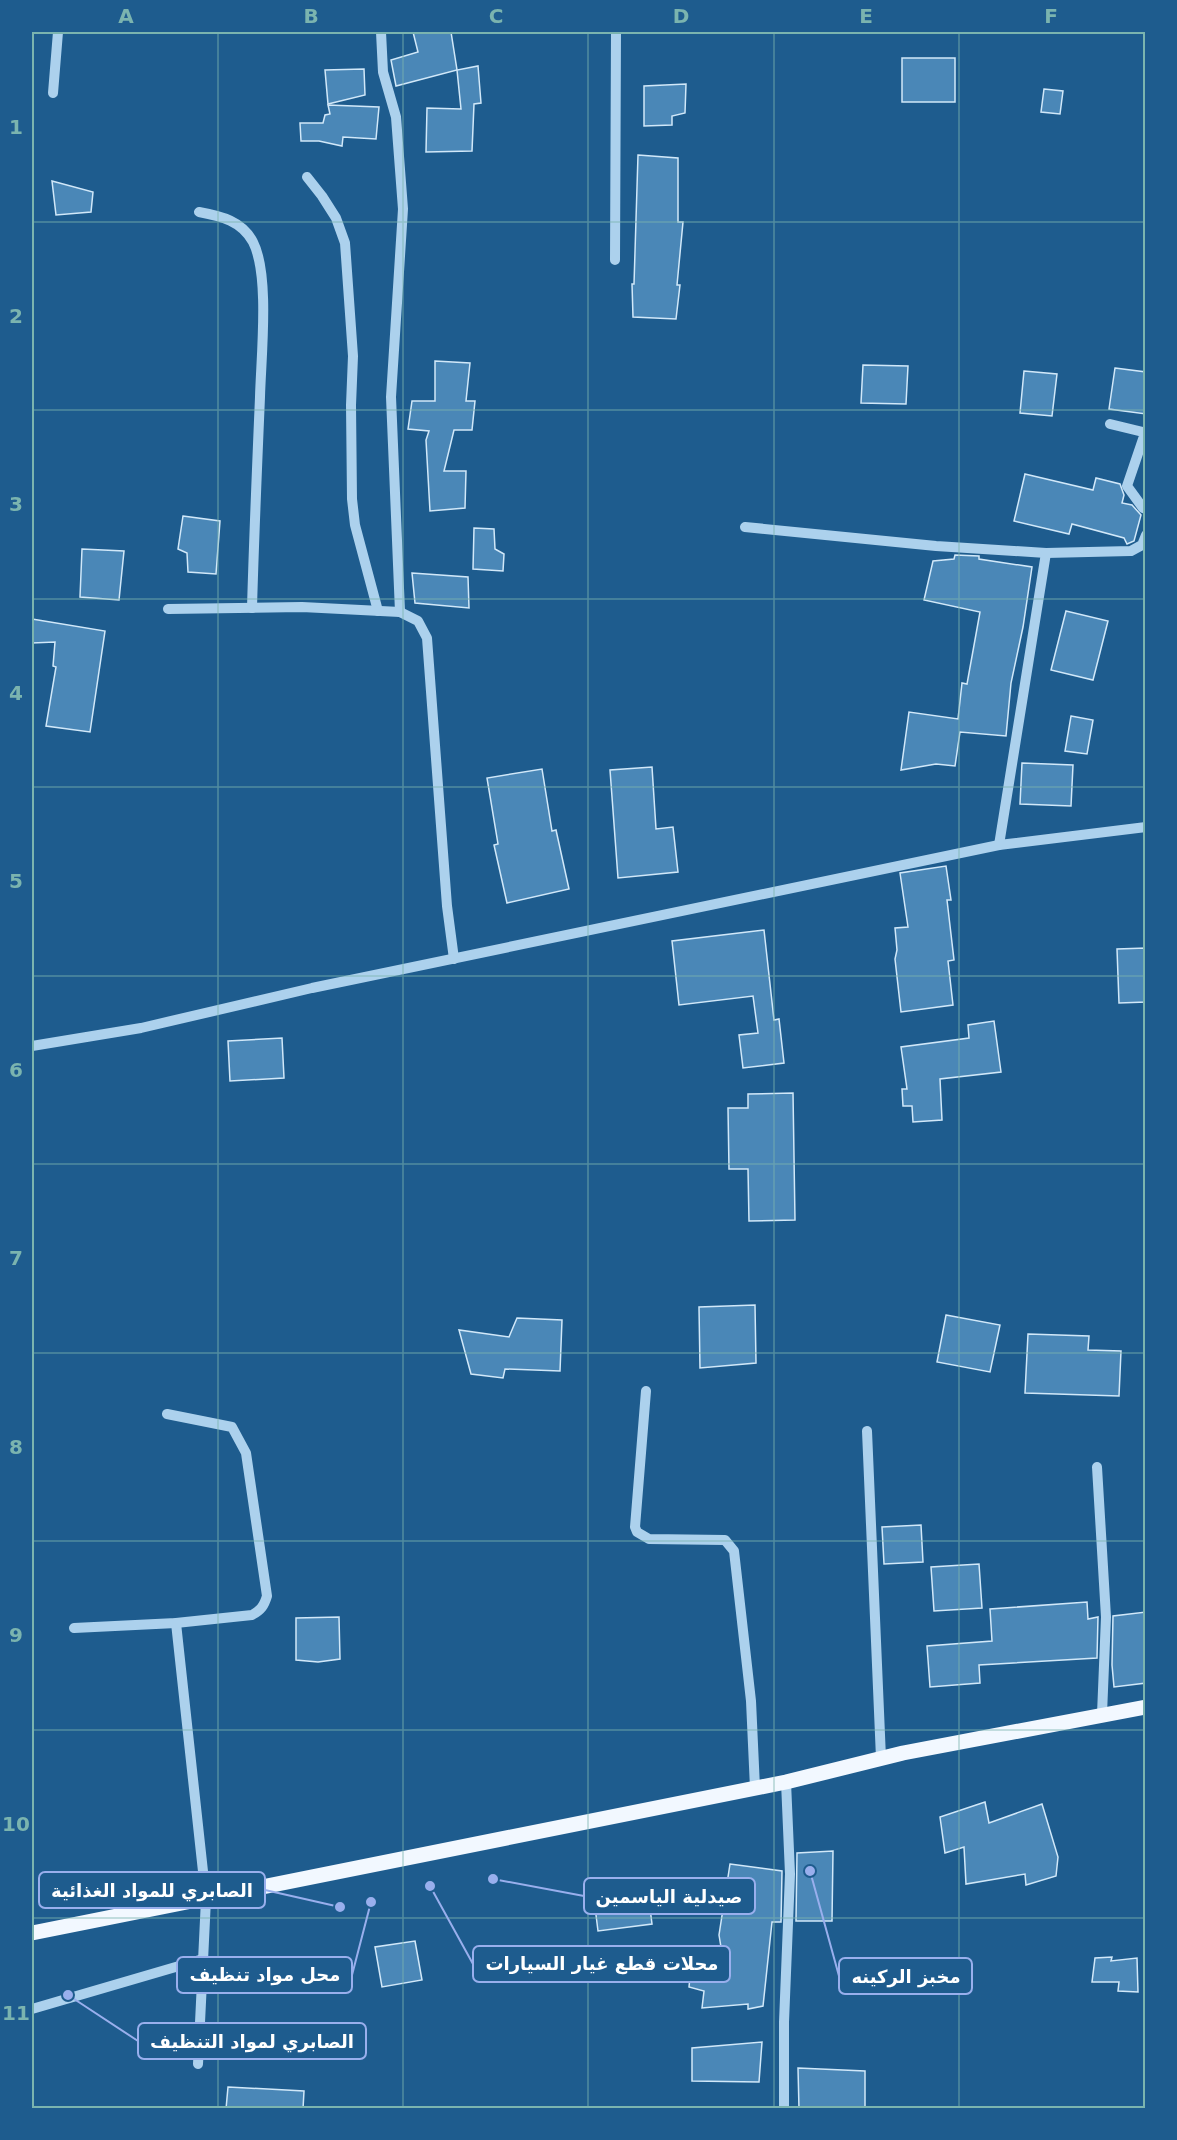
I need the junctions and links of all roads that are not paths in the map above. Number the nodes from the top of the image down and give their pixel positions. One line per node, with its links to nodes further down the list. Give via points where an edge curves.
1 (58, 32): 4 (street)
2 (381, 32): 16 (street, via 383,72 396,117 403,209 392,397)
3 (616, 32): 7 (street)
4 (53, 93)
5 (307, 177): 15 (street, via 336,218 345,243 352,356 352,499)
6 (199, 212): 13 (street, via 238,224 252,240 260,260 262,340)
7 (615, 260)
8 (1110, 424): 9 (street, via 1143,432 1127,486)
9 (1146, 509)
10 (745, 527): 12 (street)
11 (1146, 535): 12 (street, via 1142,545 1131,551)
12 (1046, 553): 18 (street)
13 (252, 608): 14 (street); 15 (street)
14 (168, 609)
15 (378, 611): 16 (street)
16 (400, 612): 19 (street, via 418,621 427,638)
17 (1146, 827): 18 (street)
18 (999, 845): 19 (street)
19 (454, 959): 20 (street, via 141,1028)
20 (32, 1046)
21 (646, 1390): 31 (street, via 637,1532 649,1539 725,1540 734,1551 751,1701)
22 (167, 1414): 25 (street, via 232,1427 246,1454 267,1596 260,1610 252,1615)
23 (867, 1431): 29 (street)
24 (1097, 1467): 28 (street, via 1106,1617)
25 (176, 1623): 26 (street); 32 (street)
26 (74, 1629)
27 (1146, 1707): 28 (main road)
28 (1102, 1714): 29 (main road)
29 (881, 1758): 30 (main road)
30 (786, 1782): 31 (main road); 37 (street, via 790,1874)
31 (755, 1788): 32 (main road)
32 (206, 1899): 33 (main road); 34 (street)
33 (32, 1933)
34 (203, 1959): 35 (street); 36 (street)
35 (32, 2009)
36 (198, 2064)
37 (784, 2109)

